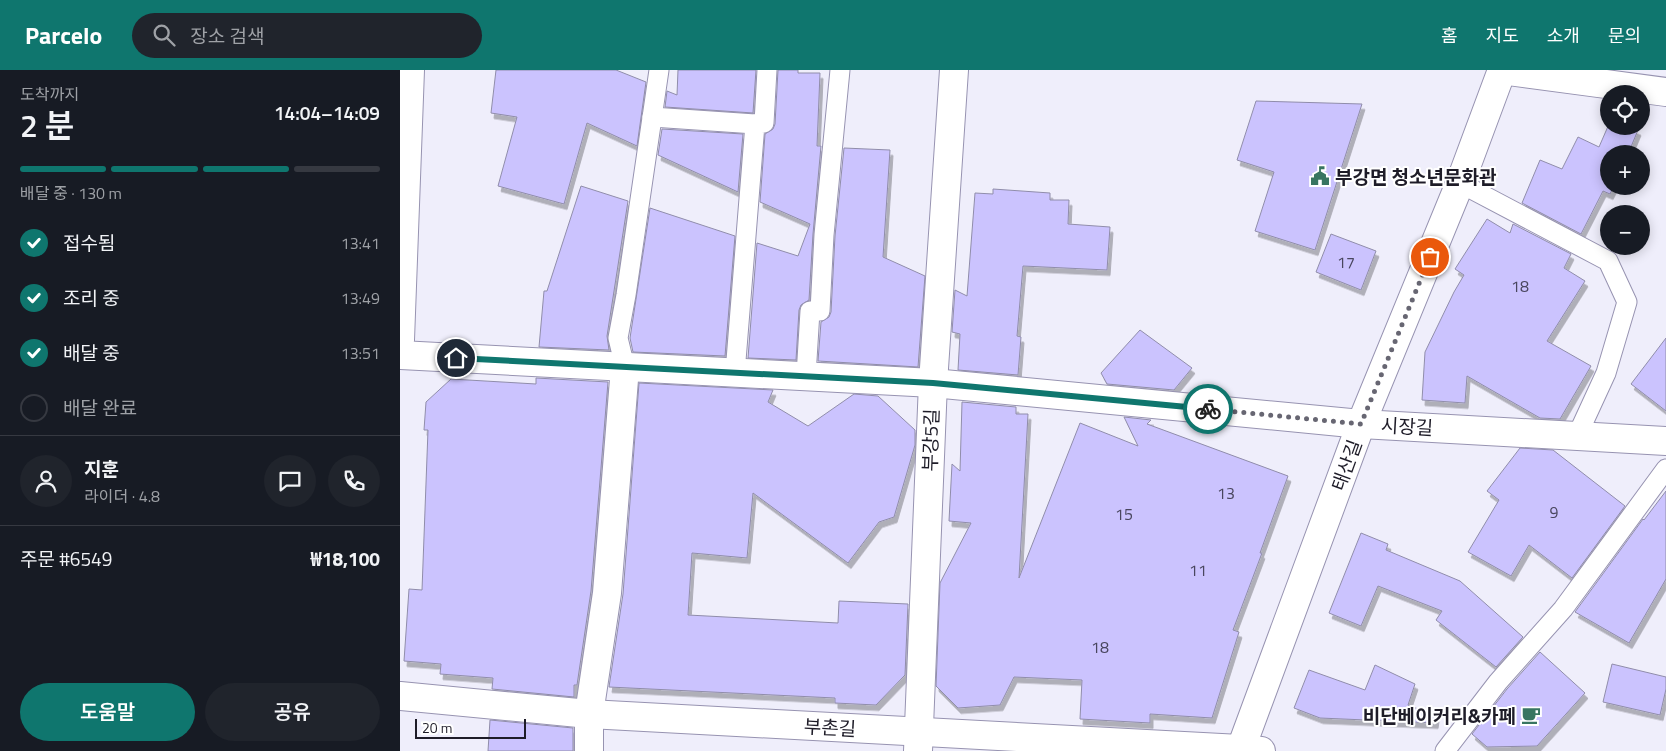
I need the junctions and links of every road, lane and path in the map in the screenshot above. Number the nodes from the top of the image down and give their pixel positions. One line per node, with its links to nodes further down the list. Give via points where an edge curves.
1 (410, 70): 11 (street)
2 (659, 70): 8 (lane)
3 (767, 70): 9 (lane, via 764,123)
4 (840, 70): 15 (lane, via 820,311 810,311)
5 (954, 70): 16 (street, 부강5길)
6 (1501, 70): 7 (street); 10 (street, 태산길)
7 (1666, 92)
8 (652, 117): 9 (lane); 13 (lane, via 618,338)
9 (755, 124): 14 (lane)
10 (1460, 183): 17 (street, 태산길); 18 (lane, via 1608,261 1616,277 1627,302 1606,373)
11 (400, 340)
12 (400, 355): 13 (street, 시장길)
13 (625, 367): 14 (street, 시장길); 22 (street, via 607,593)
14 (735, 373): 15 (street, 시장길)
15 (806, 376): 16 (street, 시장길)
16 (933, 383): 17 (street, 시장길); 23 (street, 부강5길)
17 (1361, 424): 18 (street, 시장길); 24 (street, 태산길)
18 (1578, 436): 19 (street, 시장길)
19 (1666, 441)
20 (1666, 469): 26 (lane, via 1563,609 1498,682)
21 (400, 696): 22 (street, 부촌길)
22 (589, 714): 23 (street, 부촌길); 25 (street)
23 (919, 741): 24 (street, 부촌길)
24 (1247, 750)
25 (589, 751)
26 (1445, 751)

